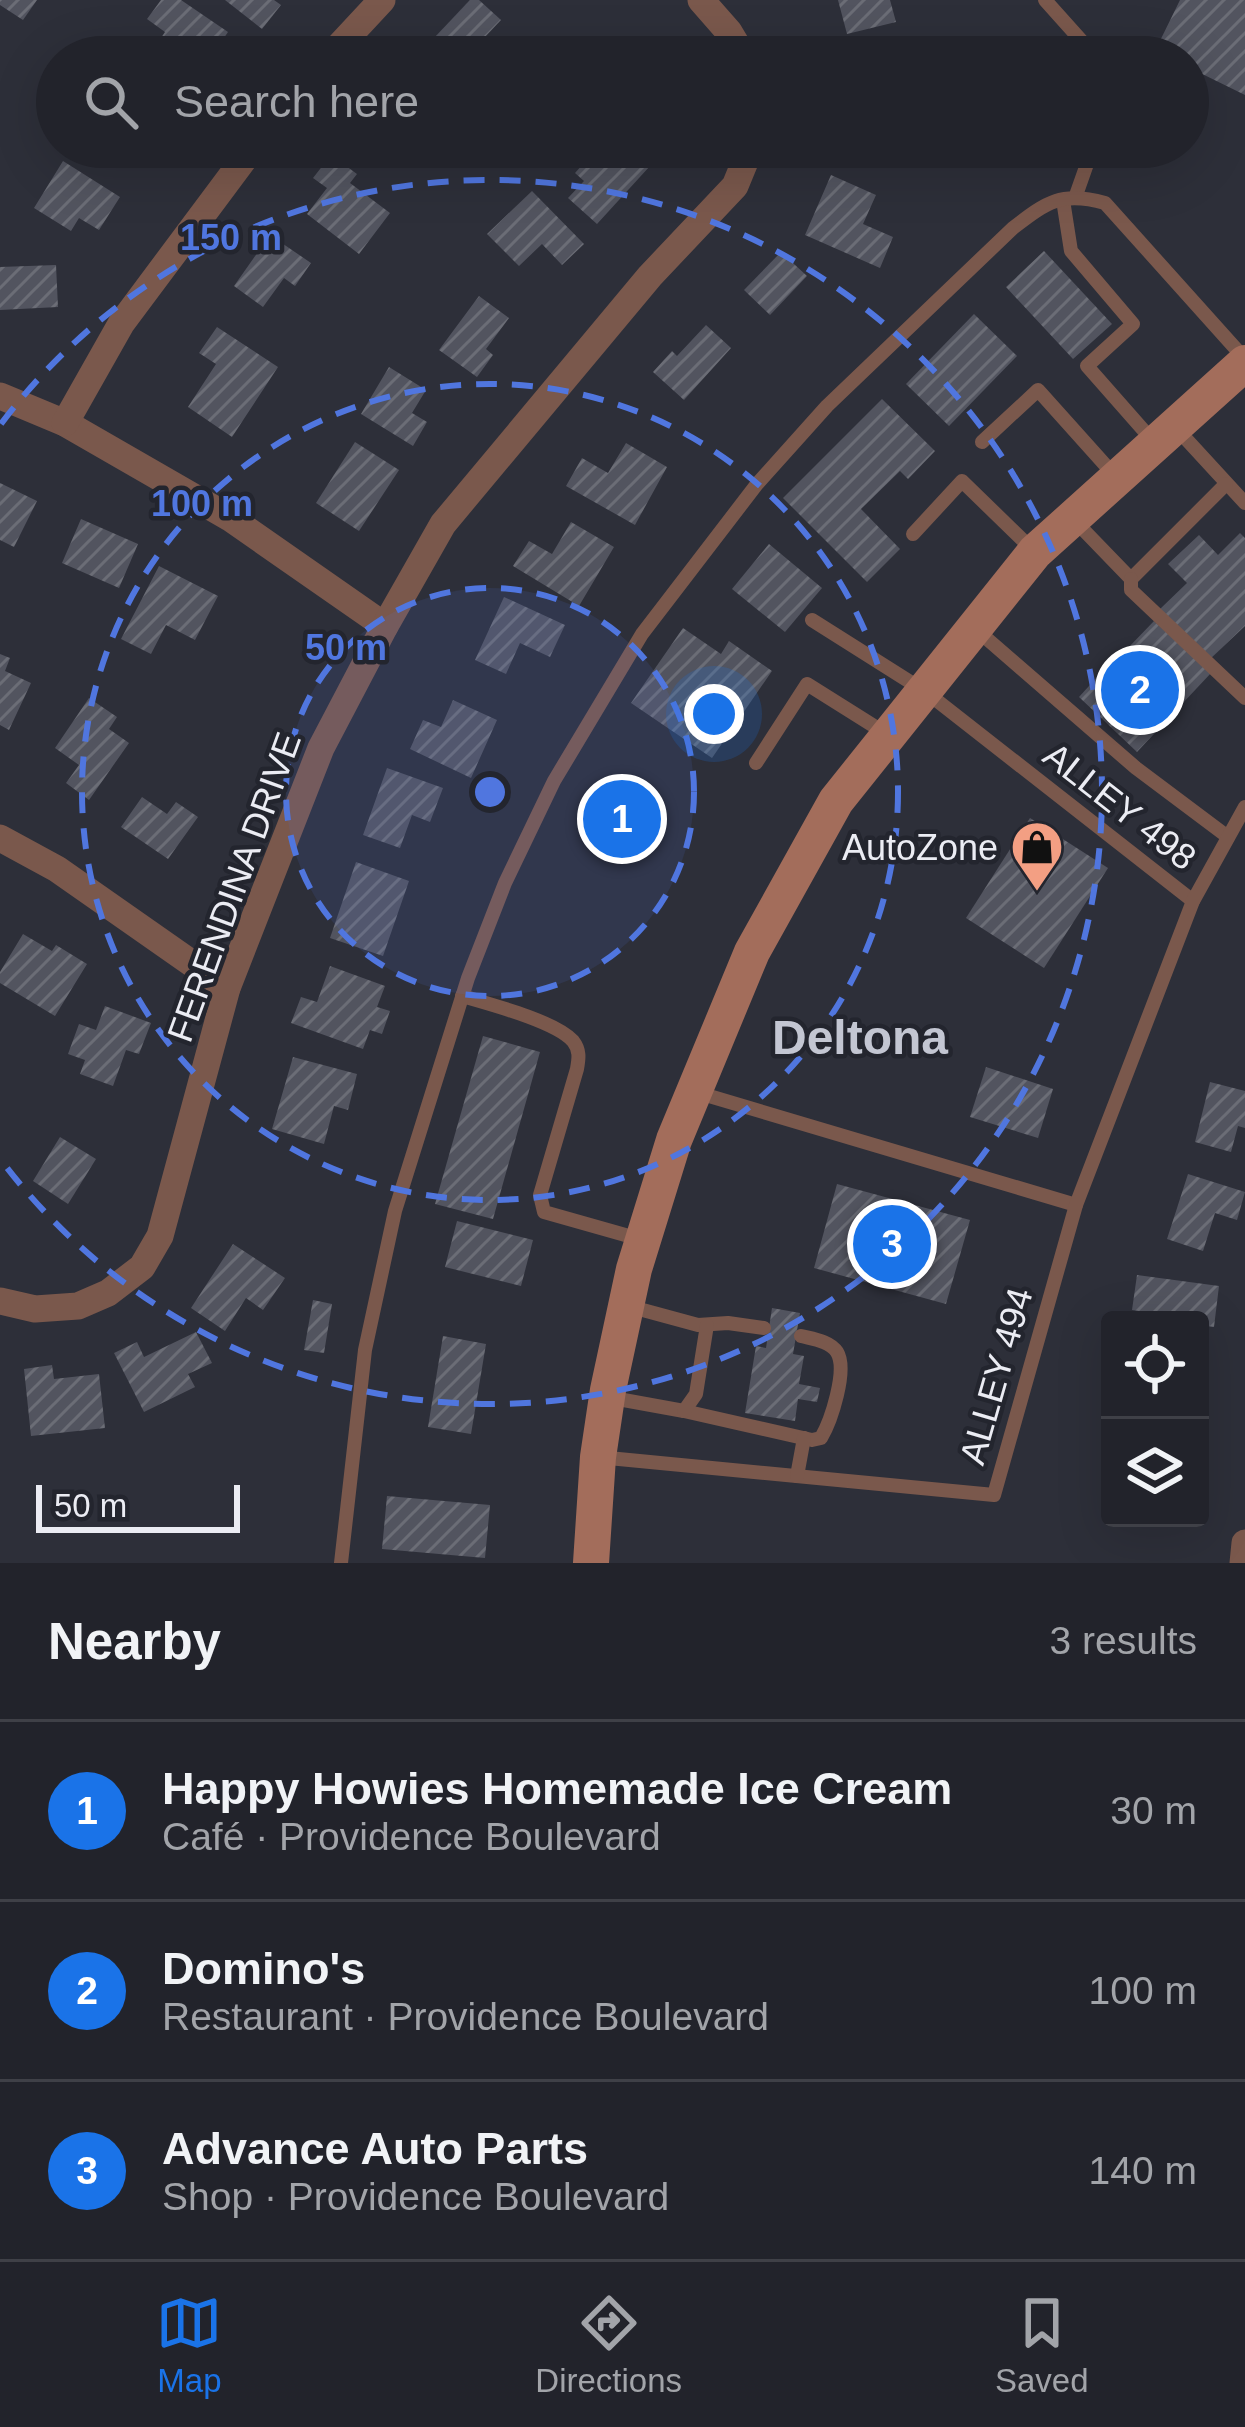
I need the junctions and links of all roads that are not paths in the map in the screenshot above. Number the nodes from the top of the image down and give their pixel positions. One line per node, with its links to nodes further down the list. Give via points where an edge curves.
1 (382, 0): 4 (street)
2 (701, 0): 5 (street)
3 (1045, 0): 6 (lane)
4 (349, 36)
5 (731, 36)
6 (1077, 36)
7 (237, 168): 13 (street, via 121,325)
8 (743, 168): 24 (street, FERENDINA DRIVE, via 442,524)
9 (1083, 168): 10 (lane)
10 (1069, 199): 11 (lane, via 1105,203); 14 (lane, via 1071,251 1133,324 1087,367); 35 (lane, via 1046,203 1013,228 827,406 642,634 554,782)
11 (1245, 361): 14 (main road)
12 (0, 396): 13 (street)
13 (65, 422): 24 (street, via 230,518)
14 (1166, 436): 16 (main road); 17 (lane)
15 (982, 442): 16 (lane, via 1038,390)
16 (1118, 479): 19 (main road)
17 (1226, 484): 18 (lane); 22 (lane)
18 (1245, 503)
19 (1072, 519): 21 (main road); 22 (lane)
20 (913, 534): 21 (lane, via 962,481)
21 (1035, 552): 25 (main road)
22 (1131, 579): 26 (lane, via 1131,590)
23 (812, 620): 27 (lane, ALLEY 498)
24 (385, 626): 34 (street, FERENDINA DRIVE, via 321,748)
25 (976, 629): 27 (main road); 31 (lane)
26 (1242, 690)
27 (926, 692): 28 (main road); 33 (lane, ALLEY 498)
28 (889, 736): 29 (lane, via 807,684); 36 (main road, via 836,801 752,952)
29 (756, 763)
30 (1245, 807): 31 (lane, ALLEY 498)
31 (1228, 837): 33 (lane, ALLEY 498)
32 (0, 838): 34 (street)
33 (1193, 901): 37 (lane, ALLEY 494)
34 (227, 988): 39 (street, FERENDINA DRIVE, via 160,1236 142,1267 78,1306 35,1309)
35 (463, 996): 38 (lane, via 536,1021 578,1050 540,1195 544,1212); 50 (lane, via 395,1211 364,1350)
36 (694, 1091): 37 (lane); 38 (main road)
37 (1076, 1205): 48 (lane, ALLEY 494, via 994,1495)
38 (643, 1240): 40 (main road)
39 (0, 1300)
40 (626, 1306): 41 (lane); 44 (main road)
41 (707, 1325): 42 (lane); 45 (lane, via 696,1394)
42 (764, 1328)
43 (801, 1336): 46 (lane, via 829,1344 842,1367 824,1434)
44 (607, 1397): 45 (lane); 47 (main road)
45 (684, 1411): 46 (lane)
46 (804, 1438): 48 (lane)
47 (598, 1457): 48 (lane, ALLEY 494); 51 (main road)
48 (796, 1476)
49 (1245, 1543): 52 (street)
50 (340, 1563)
51 (591, 1563)
52 (1243, 1563)

